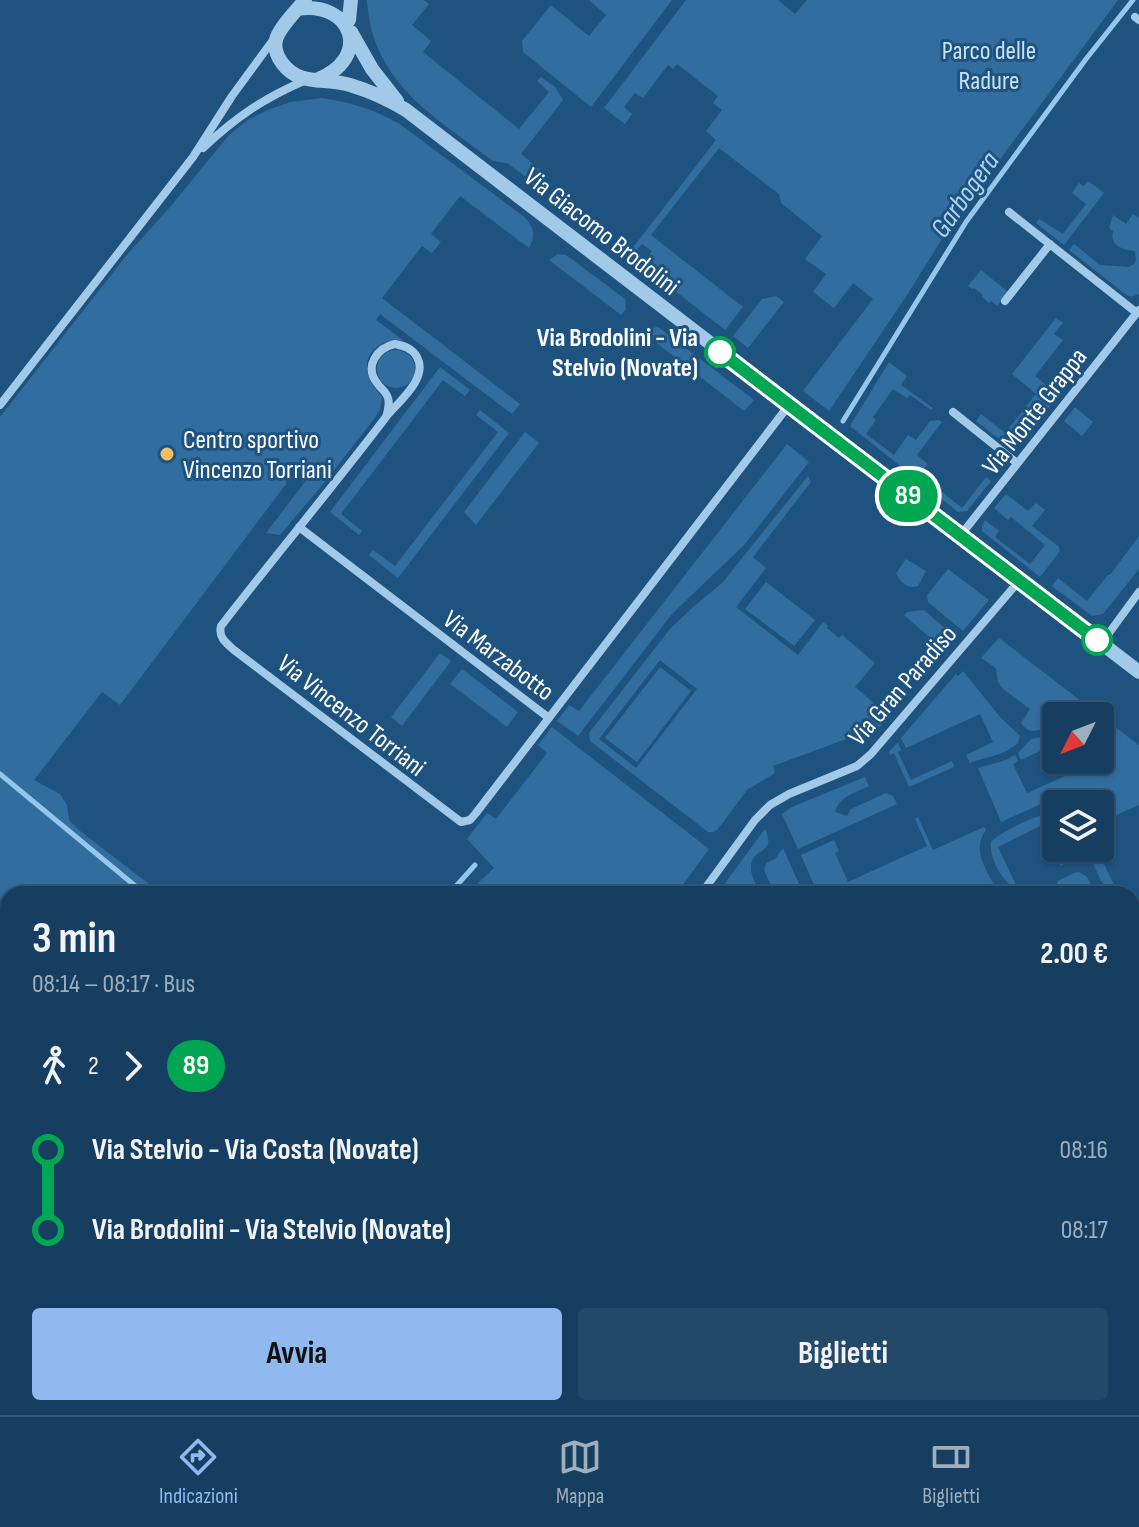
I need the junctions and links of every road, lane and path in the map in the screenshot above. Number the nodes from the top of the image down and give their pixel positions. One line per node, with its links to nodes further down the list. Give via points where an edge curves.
1 (351, 0): 3 (street)
2 (301, 5): 3 (street, via 324,2 338,7); 4 (street)
3 (350, 26): 5 (street, via 349,47 340,62); 6 (street, Via Giacomo Brodolini, via 372,69)
4 (276, 36): 5 (street, via 282,63); 7 (street)
5 (311, 80): 6 (street, Via Giacomo Brodolini, via 374,92); 7 (street, via 278,91 229,123)
6 (406, 110): 13 (street, Via Giacomo Brodolini)
7 (193, 157): 12 (street)
8 (1009, 212): 9 (street)
9 (1050, 244): 10 (street); 11 (street)
10 (1005, 301)
11 (1138, 312): 16 (street, Via Monte Grappa)
12 (0, 405)
13 (789, 405): 18 (street, Via Giacomo Brodolini); 23 (street, Via Marzabotto)
14 (953, 412): 16 (street)
15 (386, 417): 15 (street, via 420,372 411,350 395,344 379,351 372,366 388,398); 17 (street)
16 (1017, 463): 18 (street, Via Monte Grappa)
17 (299, 527): 23 (street, Via Marzabotto); 23 (street, Via Vincenzo Torriani, via 221,626 221,636 359,746 465,822)
18 (960, 536): 19 (street, Via Giacomo Brodolini)
19 (1019, 581): 21 (street, Via Giacomo Brodolini); 24 (street, Via Gran Paradiso, via 871,754 857,766 770,805)
20 (1139, 592): 21 (street)
21 (1101, 644): 22 (street, Via Giacomo Brodolini)
22 (1139, 672)
23 (549, 718)
24 (707, 886)

